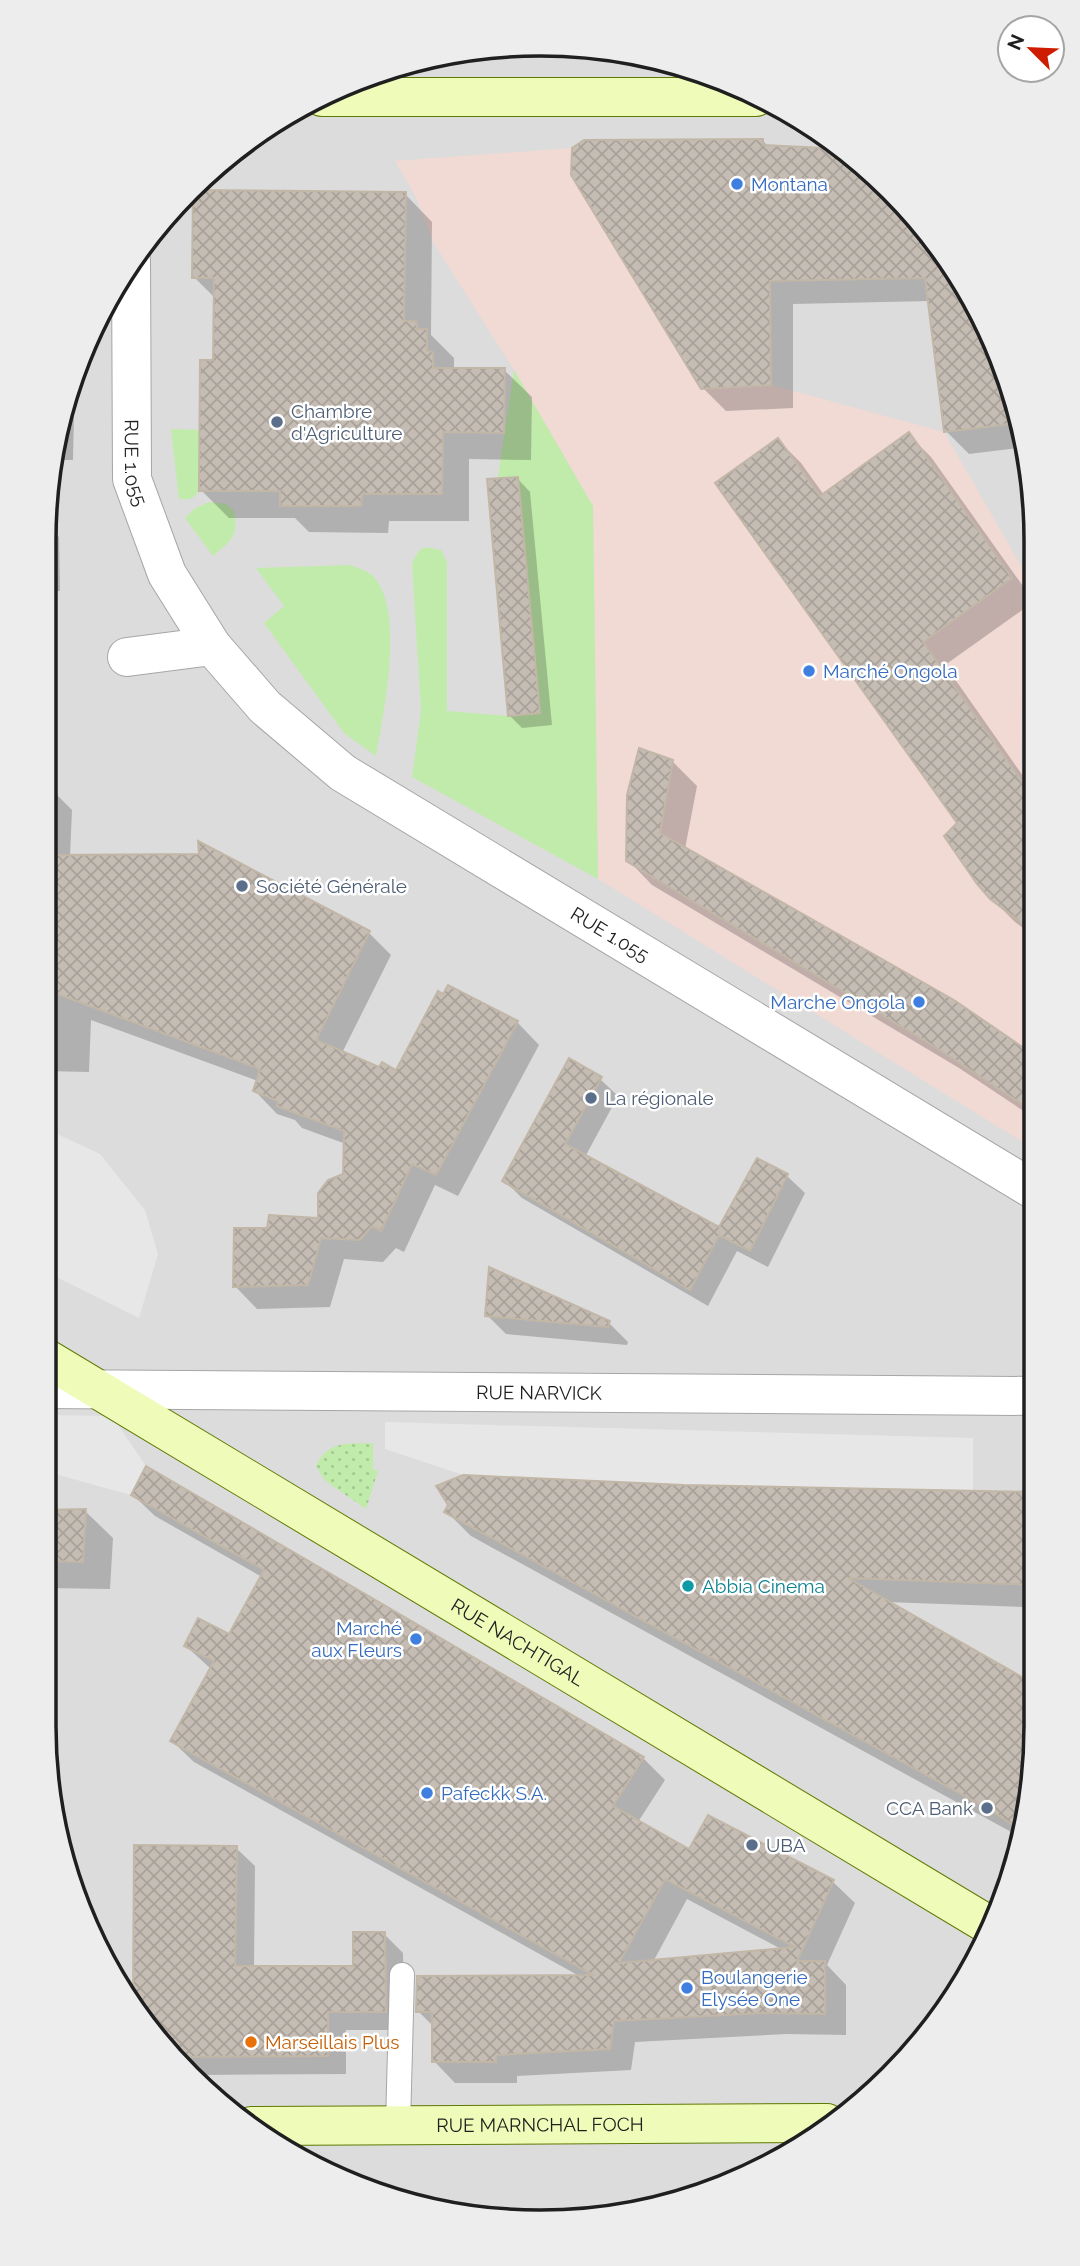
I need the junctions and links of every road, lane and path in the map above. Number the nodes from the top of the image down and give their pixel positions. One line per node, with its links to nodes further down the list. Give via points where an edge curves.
1 (346, 97): 2 (main road)
2 (734, 97)
3 (131, 282): 4 (street, RUE 1.055, via 132,478 167,574)
4 (212, 646): 5 (street); 6 (street, RUE 1.055, via 265,707 343,773)
5 (127, 657)
6 (1024, 1184)
7 (56, 1364): 9 (main road, RUE NACHTIGAL)
8 (56, 1389): 9 (street, RUE NARVICK)
9 (98, 1389): 10 (street, RUE NARVICK); 11 (main road, RUE NACHTIGAL)
10 (1024, 1396)
11 (982, 1921)
12 (402, 1975): 14 (lane)
13 (816, 2123): 14 (main road, RUE MARNCHAL FOCH)
14 (398, 2125): 15 (main road, RUE MARNCHAL FOCH)
15 (268, 2126)

